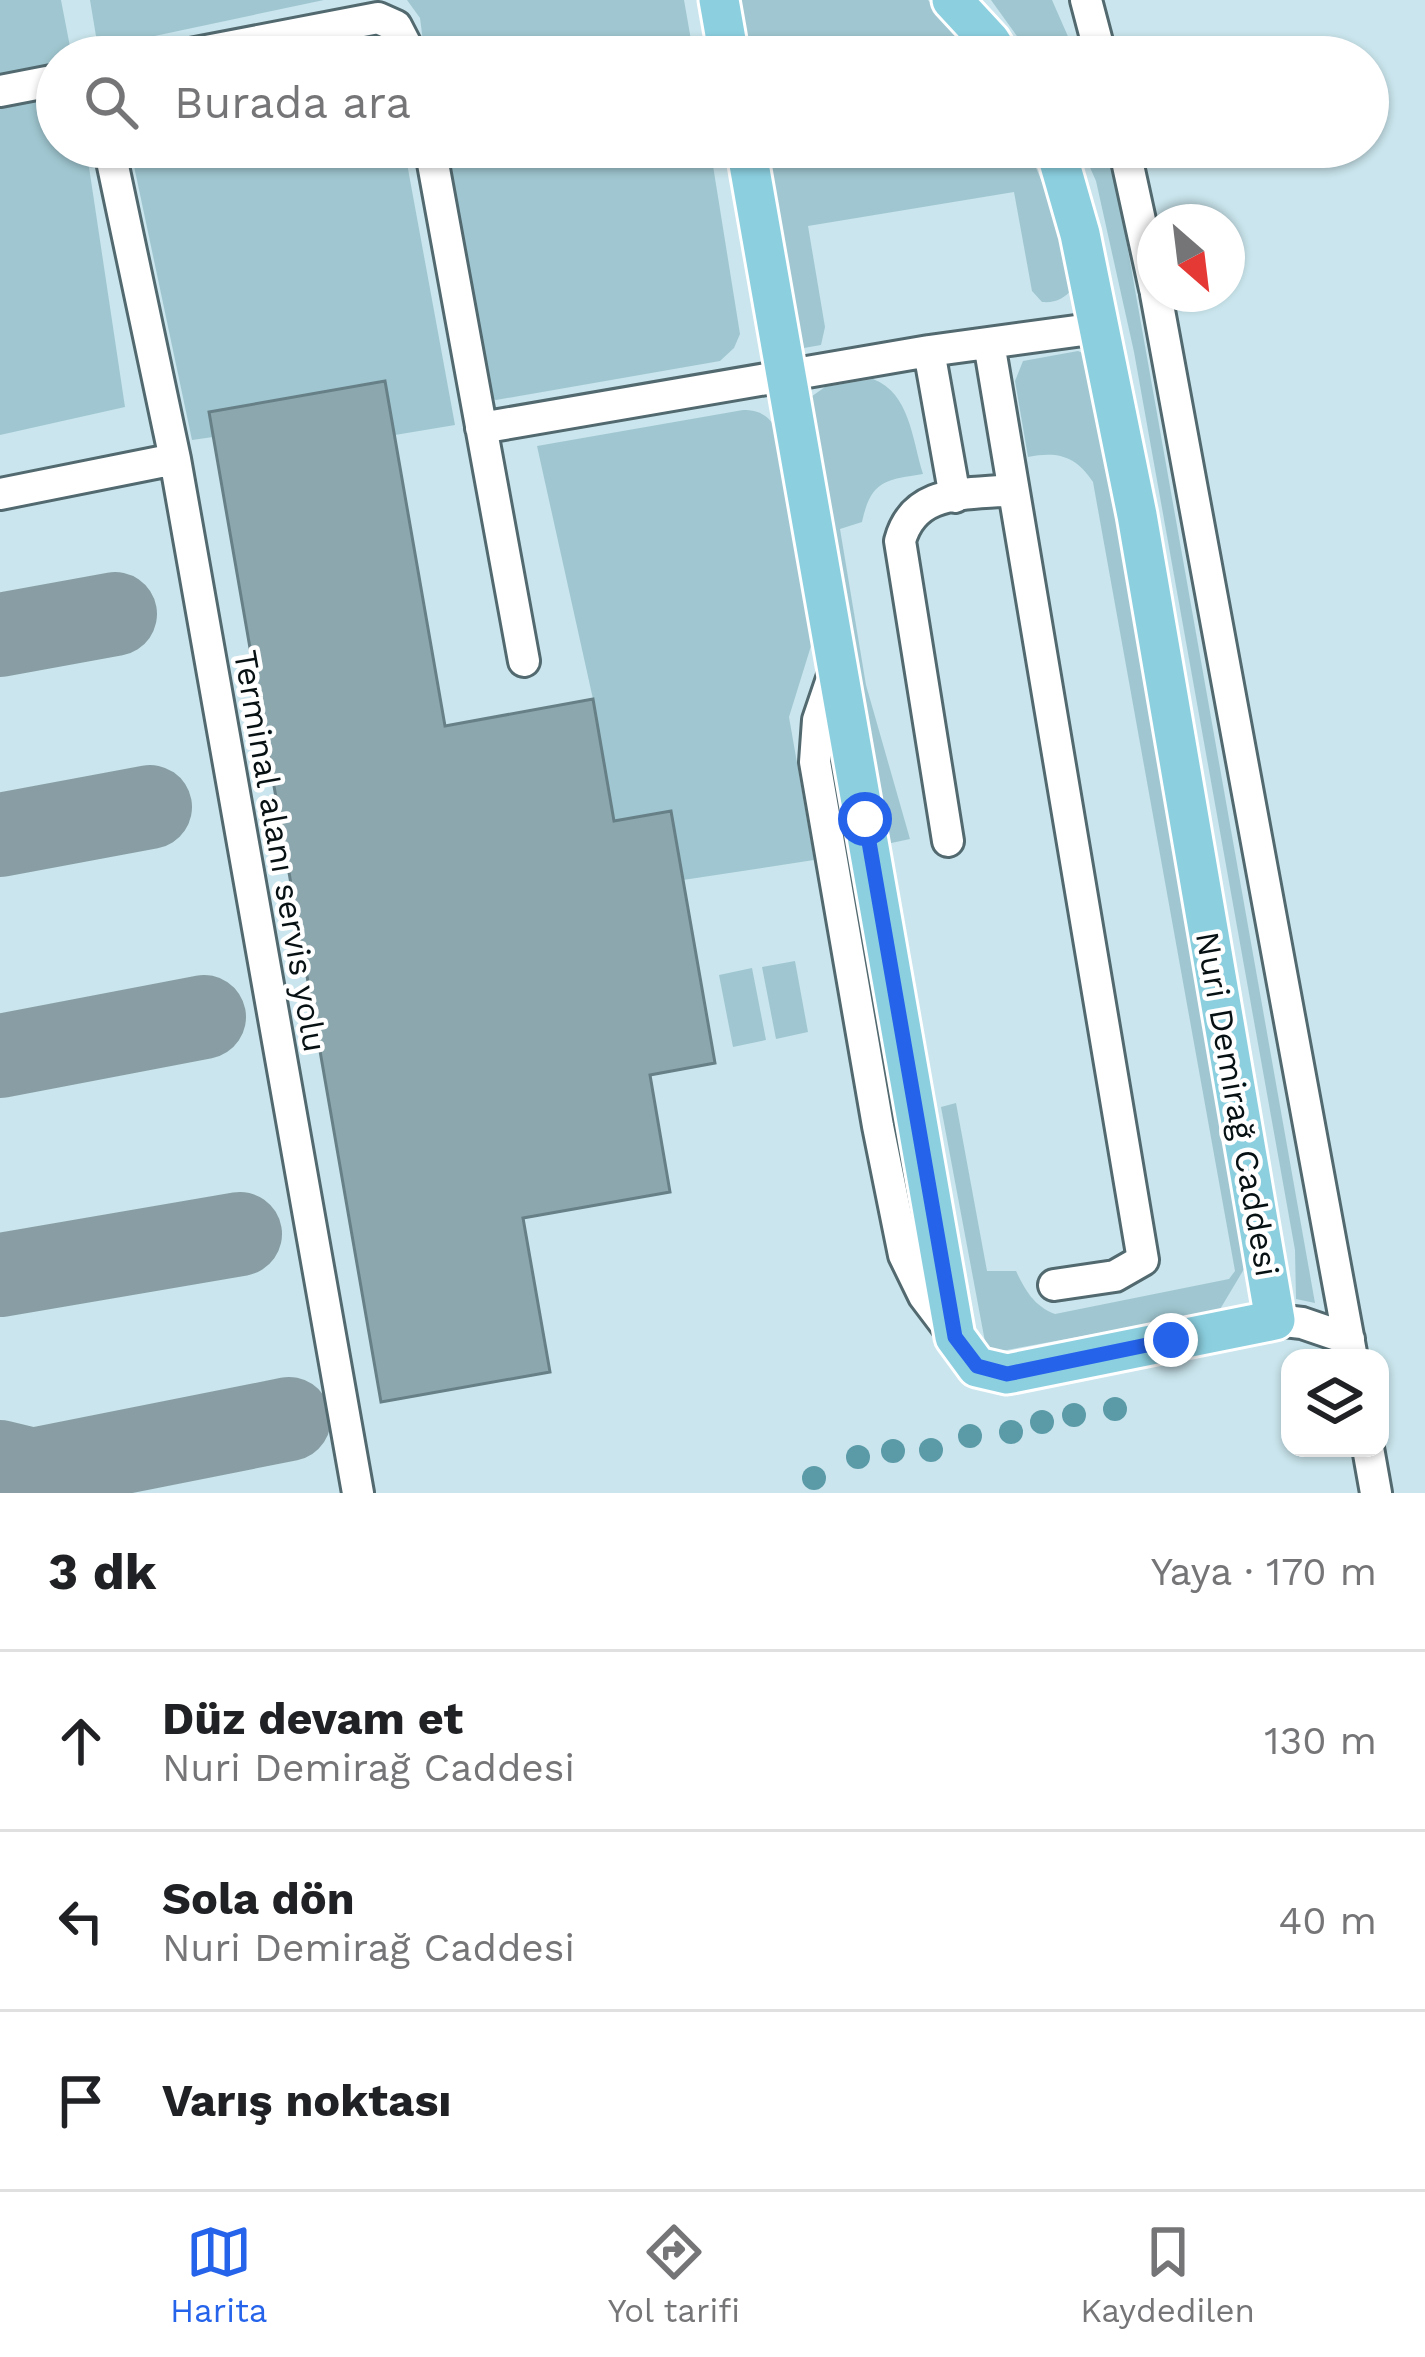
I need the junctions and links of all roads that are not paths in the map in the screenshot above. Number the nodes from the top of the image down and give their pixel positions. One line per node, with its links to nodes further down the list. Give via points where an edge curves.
1 (719, 0): 6 (main road)
2 (952, 0): 7 (main road)
3 (1086, 0): 8 (lane)
4 (284, 36): 5 (lane, via 378,18)
5 (401, 36)
6 (725, 36)
7 (985, 36)
8 (1095, 36)
9 (36, 84): 10 (lane)
10 (0, 91)
11 (113, 168): 23 (lane, Terminal alanı servis yolu)
12 (434, 168): 22 (lane)
13 (750, 168): 21 (main road, Nuri Demirağ Caddesi)
14 (1061, 168): 18 (main road, Nuri Demirağ Caddesi)
15 (1128, 168): 16 (lane, Nuri Demirağ Caddesi)
16 (1137, 208)
17 (1159, 312): 31 (lane, Nuri Demirağ Caddesi)
18 (1098, 328): 19 (lane); 30 (main road, Nuri Demirağ Caddesi)
19 (989, 343): 20 (lane); 24 (lane)
20 (929, 350): 21 (lane); 26 (lane)
21 (787, 375): 22 (lane); 30 (main road, Nuri Demirağ Caddesi, via 955,1337 977,1366 1007,1374)
22 (481, 428): 27 (lane)
23 (175, 459): 25 (lane); 33 (lane, Terminal alanı servis yolu)
24 (1013, 490): 26 (lane); 29 (lane, via 1143,1260 1115,1276)
25 (0, 494)
26 (955, 496): 28 (lane, via 915,508 900,542)
27 (524, 661)
28 (948, 841)
29 (1054, 1285)
30 (1275, 1321): 31 (lane, via 1302,1323)
31 (1350, 1349)
32 (1370, 1457): 34 (lane)
33 (358, 1493)
34 (1376, 1493)

